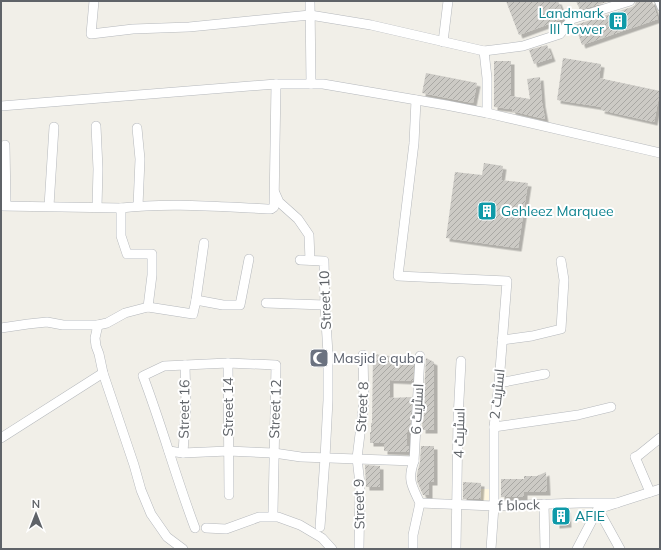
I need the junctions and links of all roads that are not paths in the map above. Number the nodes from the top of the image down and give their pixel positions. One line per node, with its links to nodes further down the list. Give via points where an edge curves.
1 (94, 1): 5 (street, via 91,34)
2 (310, 1): 5 (street)
3 (448, 1): 6 (street)
4 (630, 1): 7 (street, via 572,19 560,34 523,46)
5 (310, 15): 6 (street, via 371,25); 9 (street)
6 (443, 42): 7 (street)
7 (484, 51): 12 (street)
8 (276, 84): 9 (street); 11 (street); 18 (street)
9 (311, 84): 10 (street)
10 (416, 100): 12 (street); 35 (street, اسٹریٹ 2, via 414,143 398,276 507,282)
11 (1, 106)
12 (487, 113): 17 (street)
13 (96, 126): 22 (street)
14 (54, 127): 20 (street)
15 (138, 128): 21 (street)
16 (5, 145): 19 (street)
17 (660, 153)
18 (274, 191): 21 (street, via 274,207 271,209); 27 (street, via 279,202 298,218 309,235)
19 (4, 205): 20 (street)
20 (49, 206): 22 (street)
21 (138, 206): 23 (street)
22 (97, 207): 23 (street)
23 (121, 208): 32 (street, via 121,236 127,254 152,254)
24 (204, 243): 29 (street)
25 (249, 259): 29 (street, via 240,305)
26 (300, 260): 27 (street, Street 10)
27 (310, 260): 31 (street, Street 10, via 324,261)
28 (561, 261): 35 (street, via 564,280 561,329)
29 (196, 300): 32 (street, via 193,314)
30 (266, 303): 31 (street)
31 (325, 305): 52 (street, Street 10, via 328,354)
32 (148, 307): 33 (street, via 125,313)
33 (98, 325): 34 (street, via 63,325 47,322); 41 (street, via 95,338)
34 (1, 328)
35 (502, 340): 43 (street, اسٹریٹ 2)
36 (363, 355): 53 (street, Street 8, via 364,402)
37 (420, 356): 54 (street, اسٹریٹ 6)
38 (461, 361): 61 (street, اسٹریٹ 4)
39 (228, 363): 40 (street); 49 (street, Street 14); 51 (street, Street 12, via 276,365)
40 (185, 365): 48 (street, via 164,366 143,376); 50 (street, Street 16)
41 (103, 373): 46 (street); 68 (street, via 151,514 167,537)
42 (545, 374): 43 (street)
43 (499, 384): 45 (street, اسٹریٹ 2)
44 (610, 407): 45 (street, via 578,415)
45 (494, 427): 62 (street, اسٹریٹ 2)
46 (1, 438)
47 (660, 438): 56 (street, via 635,457)
48 (169, 451): 50 (street); 66 (street)
49 (228, 451): 50 (street); 51 (street); 57 (street, Street 14)
50 (183, 453)
51 (274, 453): 52 (street); 64 (street, Street 12)
52 (325, 458): 53 (street); 65 (street, Street 10)
53 (357, 458): 54 (street); 70 (street, Street 9, via 360,484)
54 (414, 461): 58 (street, اسٹریٹ 6, via 410,471 411,484)
55 (660, 489): 56 (street)
56 (650, 492): 59 (street)
57 (229, 495)
58 (420, 502): 61 (street, f block); 71 (street, via 413,535)
59 (617, 503): 60 (street, f block); 63 (street)
60 (544, 504): 62 (street, f block); 74 (street)
61 (458, 505): 62 (street, f block); 72 (street, اسٹریٹ 4)
62 (494, 506): 73 (street, اسٹریٹ 2)
63 (598, 509): 75 (street); 76 (street)
64 (273, 512)
65 (320, 527)
66 (195, 528)
67 (206, 528): 69 (street, via 226,529 259,517 278,517 322,538)
68 (183, 549)
69 (332, 549)
70 (359, 549)
71 (413, 549)
72 (456, 549)
73 (491, 549)
74 (545, 549)
75 (577, 549)
76 (620, 549)

